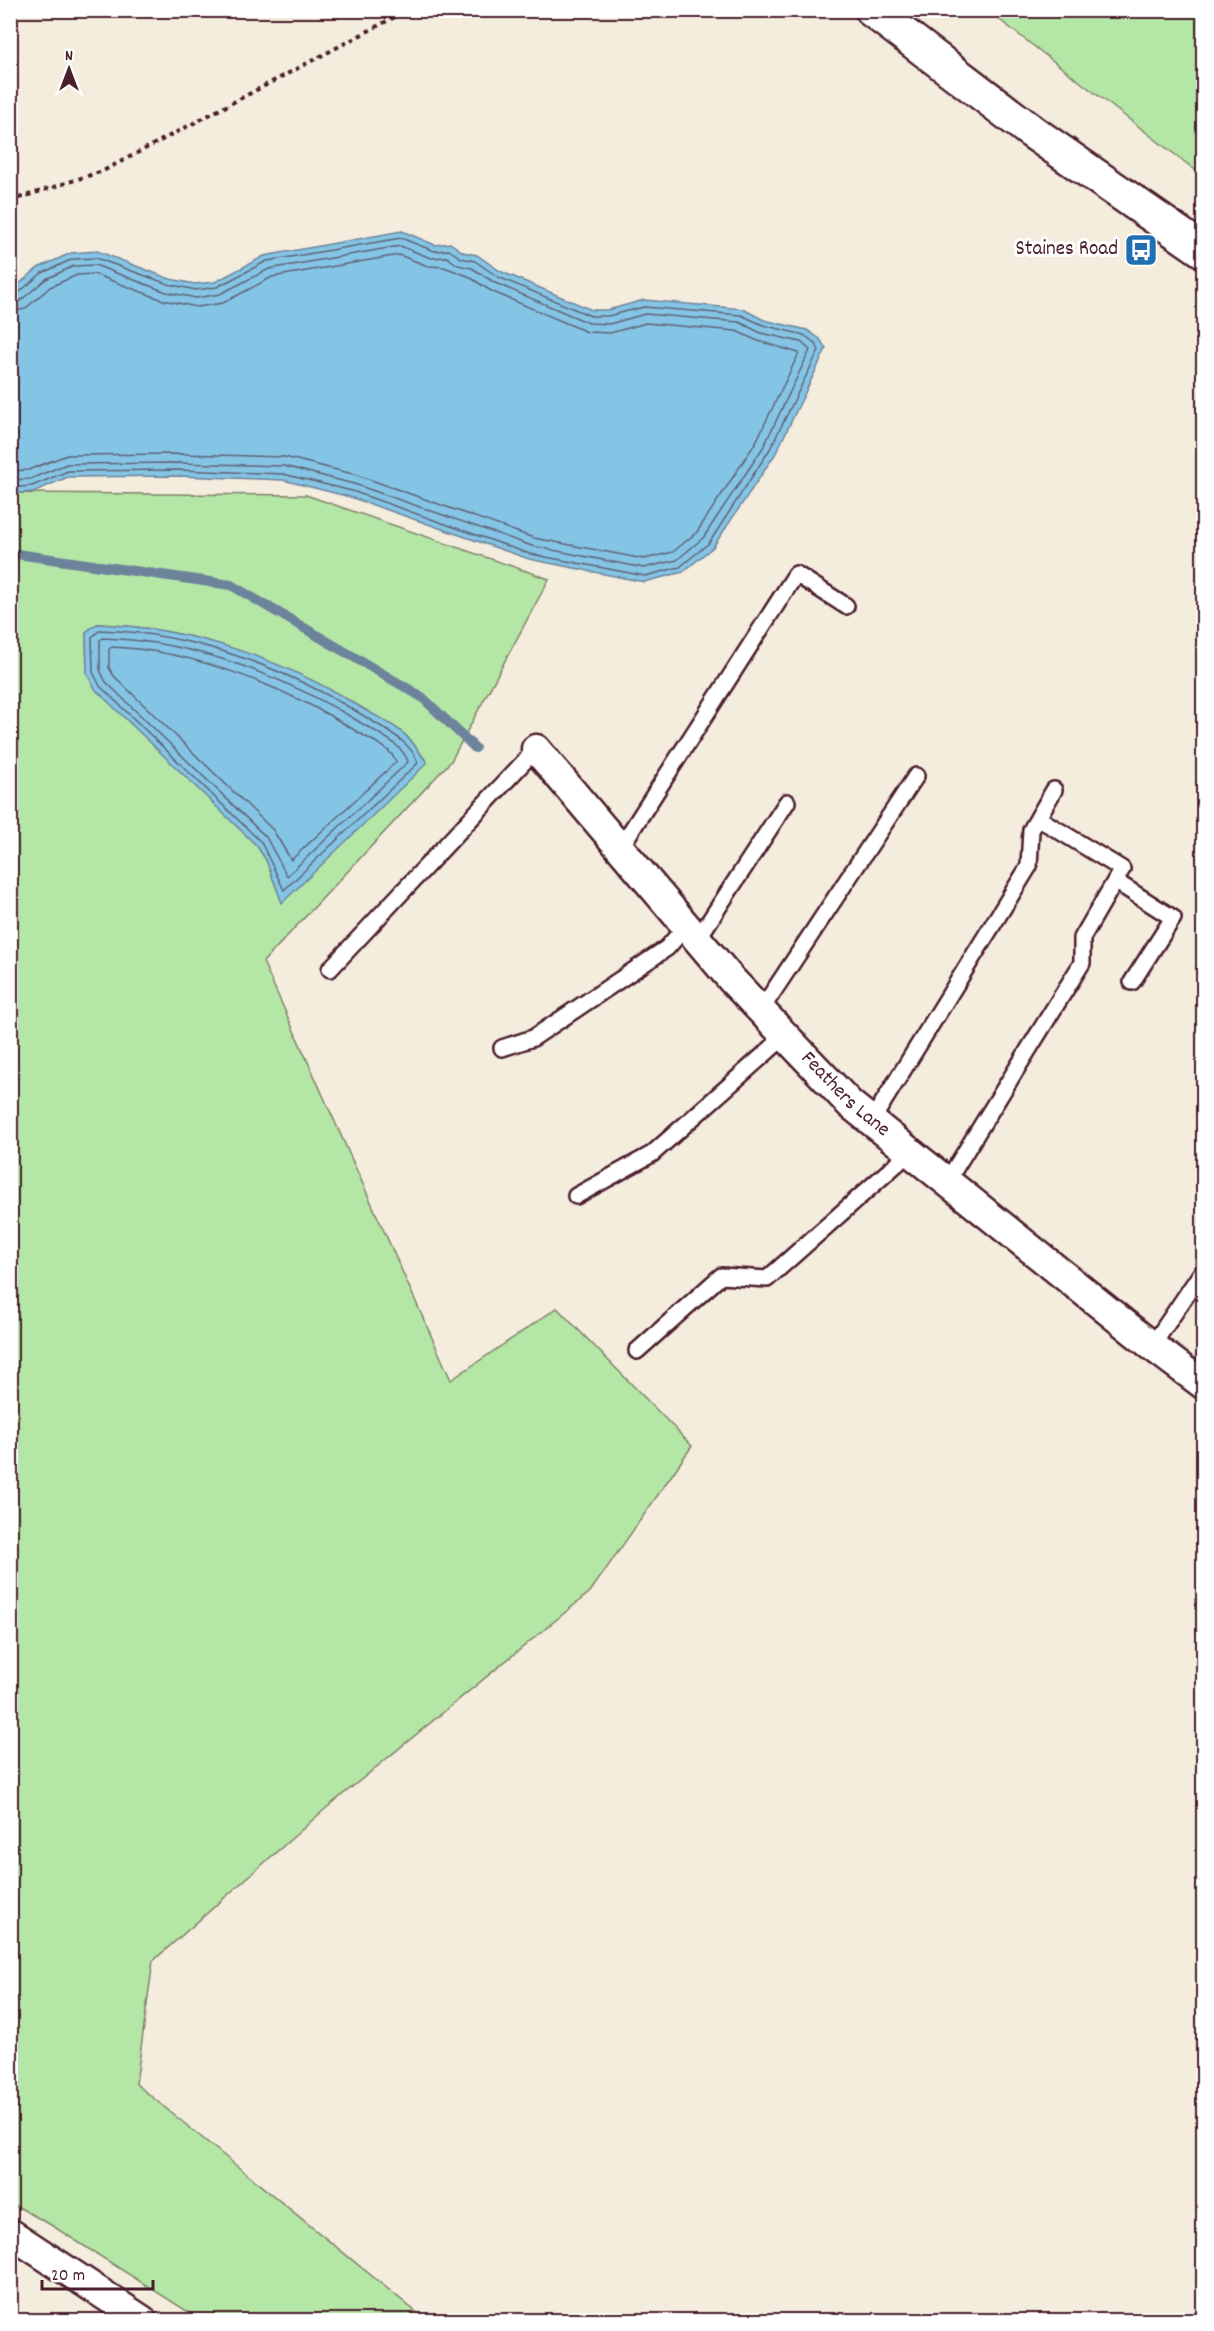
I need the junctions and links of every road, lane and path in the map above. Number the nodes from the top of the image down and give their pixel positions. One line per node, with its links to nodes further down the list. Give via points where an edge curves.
1 (408, 10): 3 (path, via 103,171)
2 (872, 10): 4 (main road, via 1031,131)
3 (10, 201)
4 (1203, 252)
5 (846, 606): 11 (lane, via 796,574)
6 (536, 750): 11 (street, Feathers Lane); 14 (lane)
7 (916, 776): 16 (lane)
8 (1054, 790): 10 (lane)
9 (787, 802): 13 (lane)
10 (1038, 818): 12 (lane, via 1122,869); 19 (lane, via 1031,830 1029,866)
11 (620, 848): 13 (street, Feathers Lane)
12 (1115, 881): 15 (lane, via 1173,918); 21 (lane, via 1082,938 1082,963)
13 (692, 933): 16 (street, Feathers Lane); 18 (lane, via 532,1038)
14 (330, 969)
15 (1132, 982)
16 (761, 1010): 17 (street, Feathers Lane)
17 (785, 1036): 19 (street, Feathers Lane); 22 (lane, via 652,1154)
18 (501, 1048)
19 (872, 1122): 20 (street, Feathers Lane)
20 (909, 1153): 21 (street, Feathers Lane); 25 (lane, via 767,1279 721,1276)
21 (946, 1183): 24 (street, Feathers Lane)
22 (576, 1196)
23 (1203, 1269): 24 (lane)
24 (1152, 1346): 26 (street, Feathers Lane)
25 (637, 1351)
26 (1203, 1385)
27 (10, 2233): 28 (street)
28 (142, 2320)

